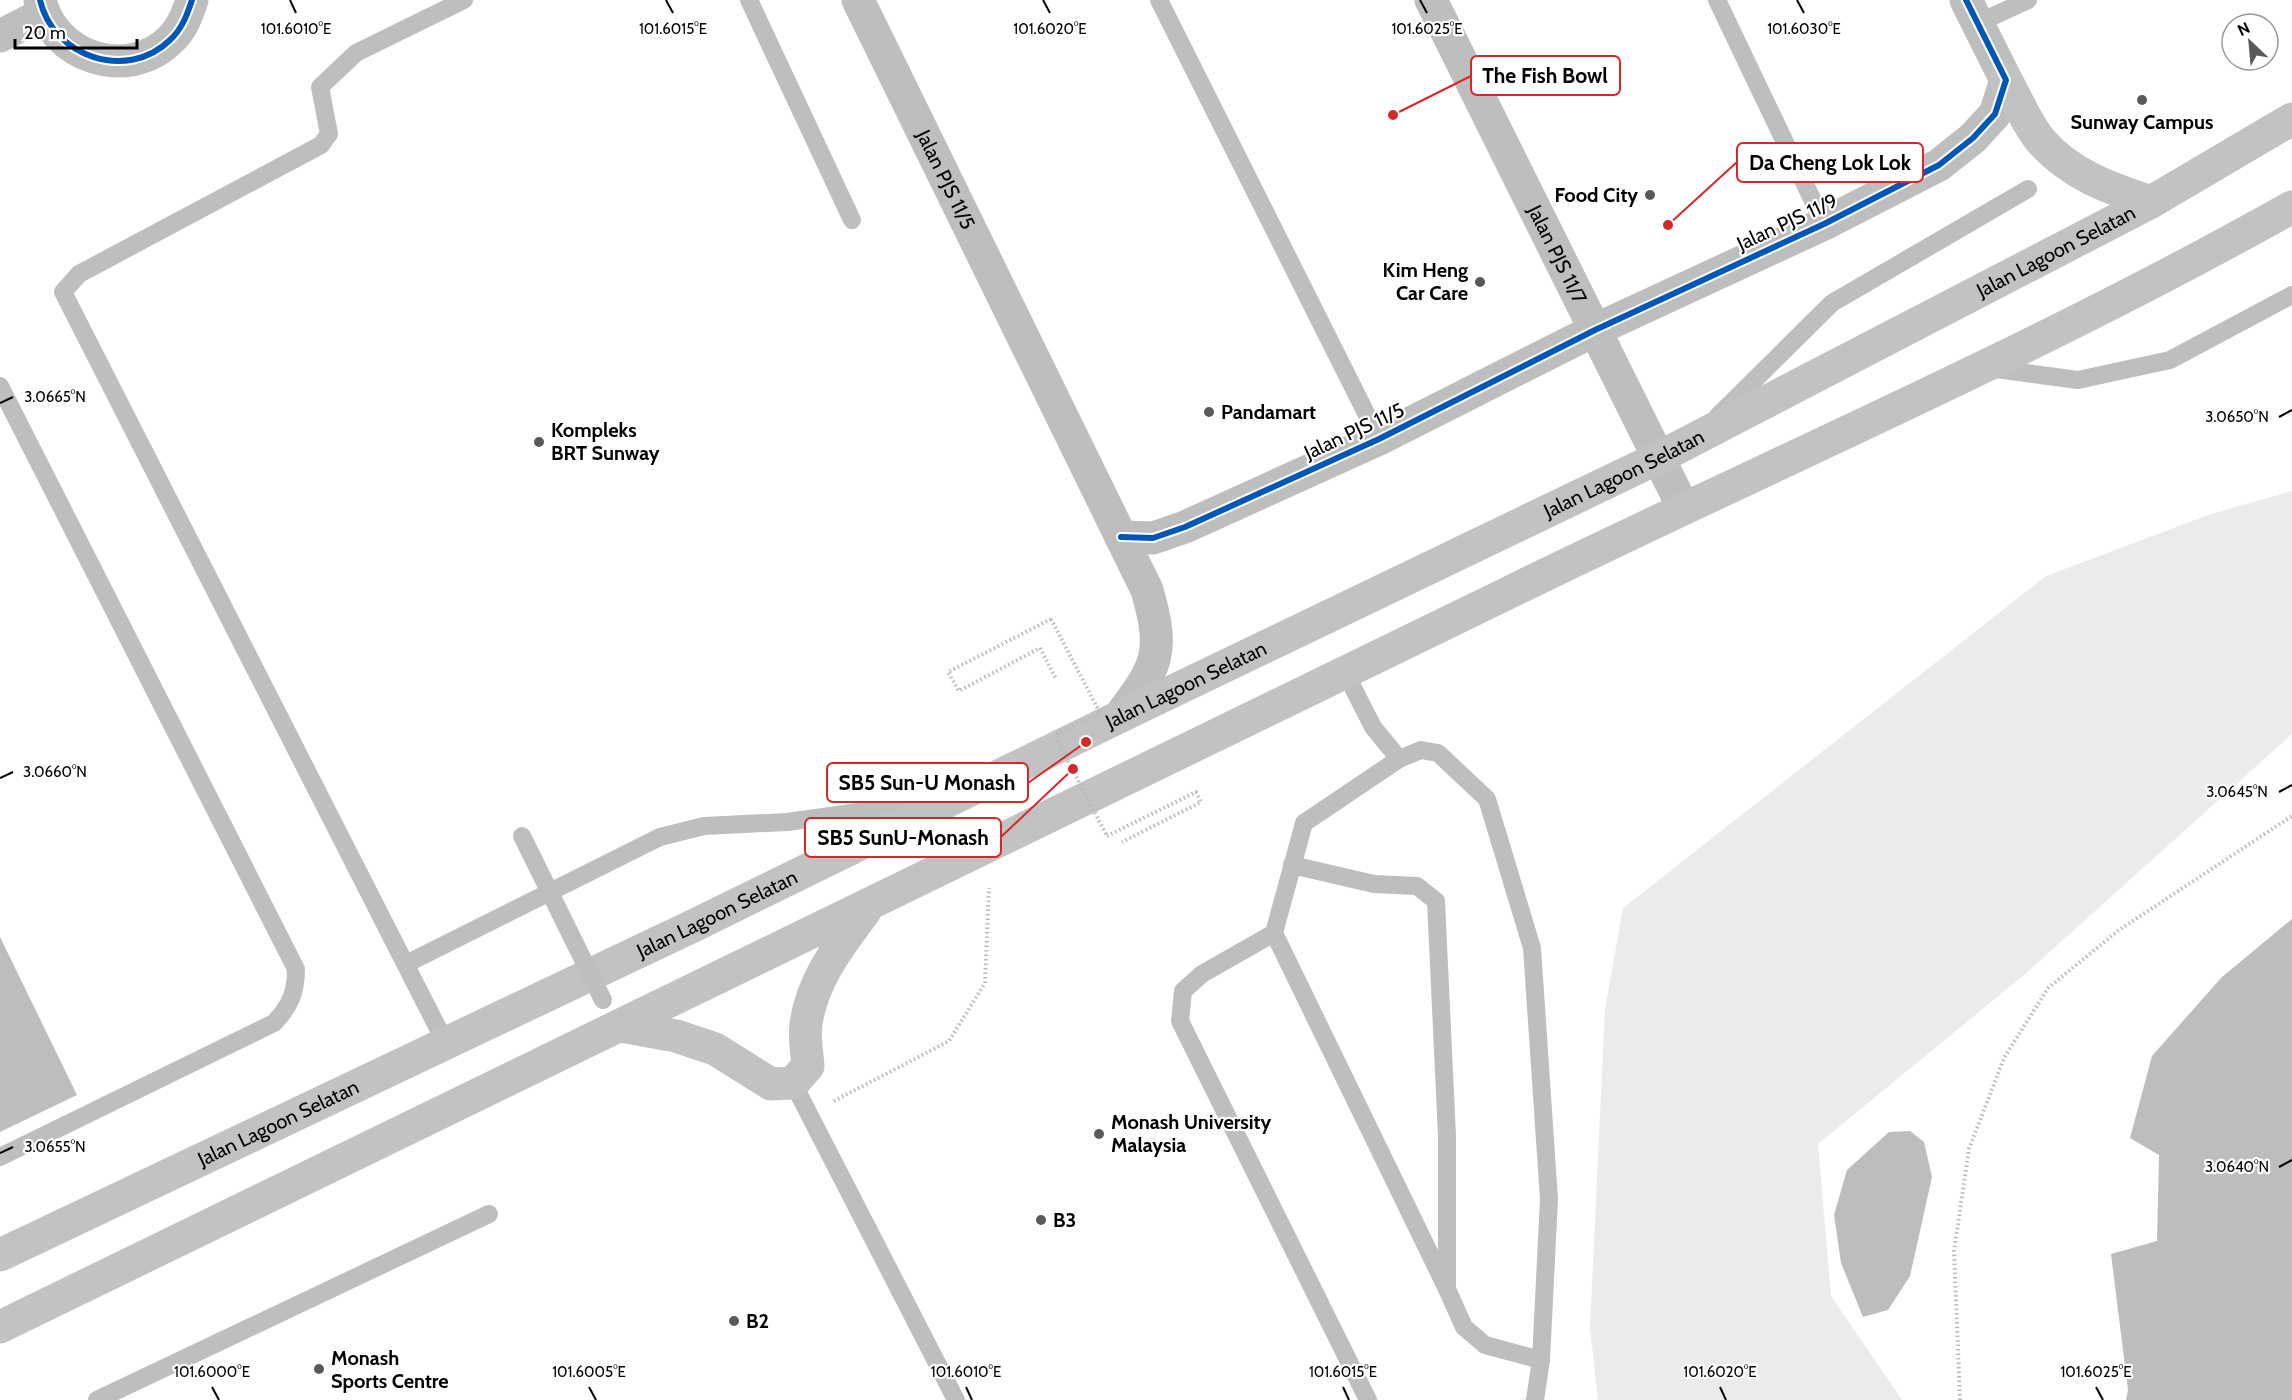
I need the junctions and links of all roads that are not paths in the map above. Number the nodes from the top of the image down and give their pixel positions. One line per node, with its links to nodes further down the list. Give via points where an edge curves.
1 (192, 0): 9 (street, via 185,20 170,40 150,55 125,61 100,60 76,52 56,35)
2 (464, 0): 36 (lane, via 356,53 320,87 329,134 321,146 79,274 63,292)
3 (858, 0): 27 (street, Jalan PJS 11/5)
4 (1159, 0): 24 (lane)
5 (1431, 0): 20 (street, Jalan PJS 11/7)
6 (1717, 0): 18 (lane)
7 (2028, 0): 10 (lane)
8 (755, 2): 17 (lane)
9 (41, 7): 11 (street)
10 (1972, 12): 12 (street)
11 (0, 36)
12 (2006, 80): 15 (main road, via 2040,140 2073,171 2110,189); 18 (street, Jalan PJS 11/9, via 1995,114 1939,165)
13 (2292, 119): 15 (main road, Jalan Lagoon Selatan)
14 (2028, 189): 23 (lane, via 1832,303)
15 (2151, 202): 23 (main road, Jalan Lagoon Selatan)
16 (2292, 207): 21 (main road, via 2184,268)
17 (852, 220)
18 (1824, 224): 20 (street, Jalan PJS 11/9)
19 (2292, 295): 21 (lane, via 2170,360 2078,380)
20 (1595, 330): 24 (street, Jalan PJS 11/5); 25 (street, Jalan PJS 11/7)
21 (1985, 368): 26 (main road)
22 (0, 386): 40 (lane, via 296,969 296,988 288,1008 274,1023)
23 (1697, 437): 25 (main road, Jalan Lagoon Selatan)
24 (1379, 439): 27 (street, Jalan PJS 11/5, via 1185,527 1154,538)
25 (1658, 458): 26 (street, Jalan PJS 11/7); 29 (main road, Jalan Lagoon Selatan)
26 (1683, 507): 28 (main road)
27 (1120, 537): 29 (street, via 1147,590 1156,622 1157,651 1148,680)
28 (1345, 672): 30 (lane, via 1373,727); 34 (main road)
29 (1119, 717): 31 (main road, Jalan Lagoon Selatan)
30 (1399, 759): 33 (lane, via 1304,823); 45 (lane, via 1421,750 1438,753 1487,799 1532,948 1549,1199)
31 (951, 799): 36 (lane, via 787,822 704,826 660,837); 38 (main road, Jalan Lagoon Selatan)
32 (522, 836): 37 (lane, bridge)
33 (1292, 865): 35 (lane); 43 (lane, via 1374,884 1418,886 1436,901 1447,1136)
34 (868, 907): 37 (main road); 39 (main road, via 813,990 805,1027 808,1066)
35 (1274, 933): 43 (lane); 48 (lane, via 1202,974 1183,992 1180,1021)
36 (406, 964): 38 (lane)
37 (612, 1013): 39 (main road, via 715,1049 771,1084); 44 (main road)
38 (445, 1042): 42 (main road, Jalan Lagoon Selatan)
39 (794, 1083): 47 (lane)
40 (0, 1158)
41 (489, 1214): 46 (lane)
42 (0, 1255)
43 (1448, 1289): 45 (lane, via 1464,1327 1485,1345)
44 (0, 1327)
45 (1541, 1360): 49 (lane)
46 (97, 1400)
47 (956, 1400)
48 (1368, 1400)
49 (1536, 1400)

